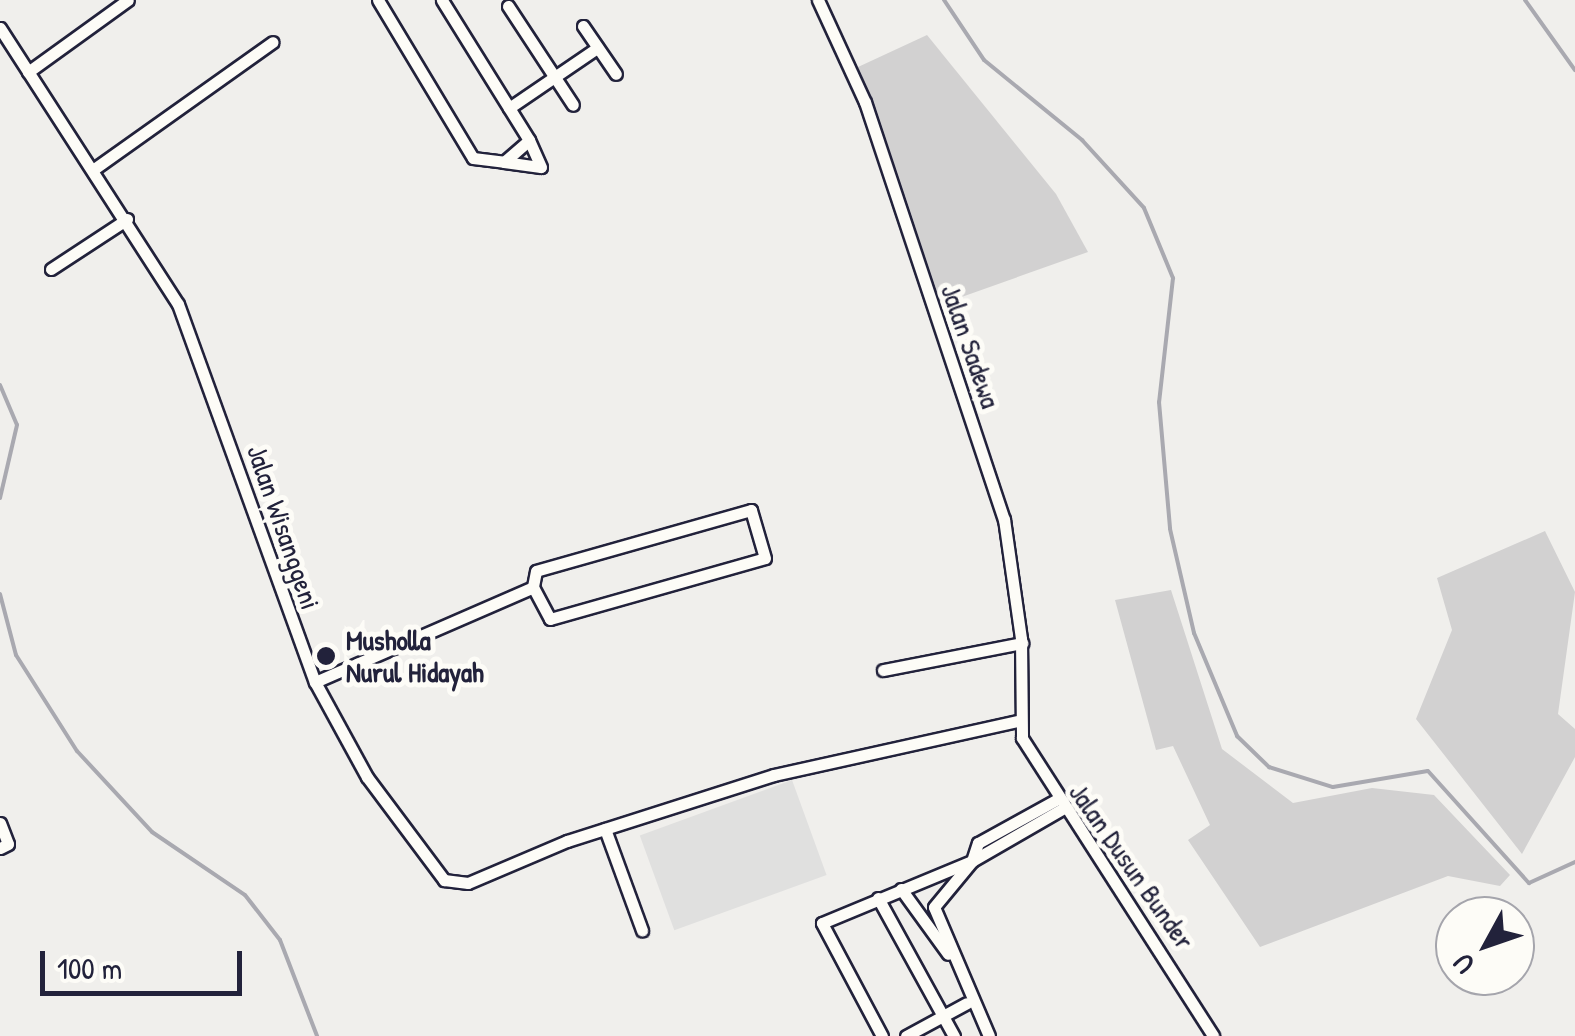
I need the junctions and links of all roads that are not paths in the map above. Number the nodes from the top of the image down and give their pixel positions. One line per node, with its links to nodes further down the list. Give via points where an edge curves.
1 (128, 0): 10 (street)
2 (378, 0): 16 (street, via 473,158)
3 (442, 0): 14 (street)
4 (818, 0): 21 (street, Jalan Sadewa, via 865,102 1004,519)
5 (508, 6): 12 (street)
6 (583, 26): 9 (street)
7 (0, 28): 10 (street, Jalan Wisanggeni)
8 (274, 42): 17 (street)
9 (597, 48): 11 (street); 12 (street)
10 (28, 72): 17 (street, Jalan Wisanggeni)
11 (616, 74)
12 (554, 78): 13 (street); 14 (street)
13 (573, 105)
14 (510, 108): 15 (street)
15 (530, 140): 16 (street); 16 (street, via 541,167)
16 (504, 162)
17 (94, 169): 18 (street, Jalan Wisanggeni)
18 (127, 219): 19 (street); 23 (street, Jalan Wisanggeni, via 189,332)
19 (51, 269)
20 (533, 588): 20 (street, via 550,619 765,558 751,510 536,571); 23 (street)
21 (1022, 643): 22 (street); 24 (street, Jalan Sadewa)
22 (883, 670)
23 (315, 682): 27 (street, Jalan Wisanggeni, via 393,816 451,884)
24 (1018, 721): 25 (street, Jalan Dusun Bunder); 27 (street, Jalan Wisanggeni, via 774,775)
25 (1059, 805): 29 (street, via 978,843); 42 (street, Jalan Dusun Bunder)
26 (0, 823): 28 (street, via 8,844)
27 (605, 830): 34 (street)
28 (0, 848)
29 (972, 860): 30 (street); 32 (street)
30 (902, 888): 31 (street); 33 (street)
31 (878, 898): 37 (street); 38 (street, via 822,923)
32 (934, 907): 33 (street); 35 (street)
33 (926, 927): 35 (street)
34 (642, 930)
35 (956, 964): 36 (street)
36 (967, 1003): 37 (street); 41 (street)
37 (942, 1015): 39 (street); 40 (street)
38 (882, 1036)
39 (906, 1036)
40 (954, 1036)
41 (989, 1036)
42 (1213, 1036)

